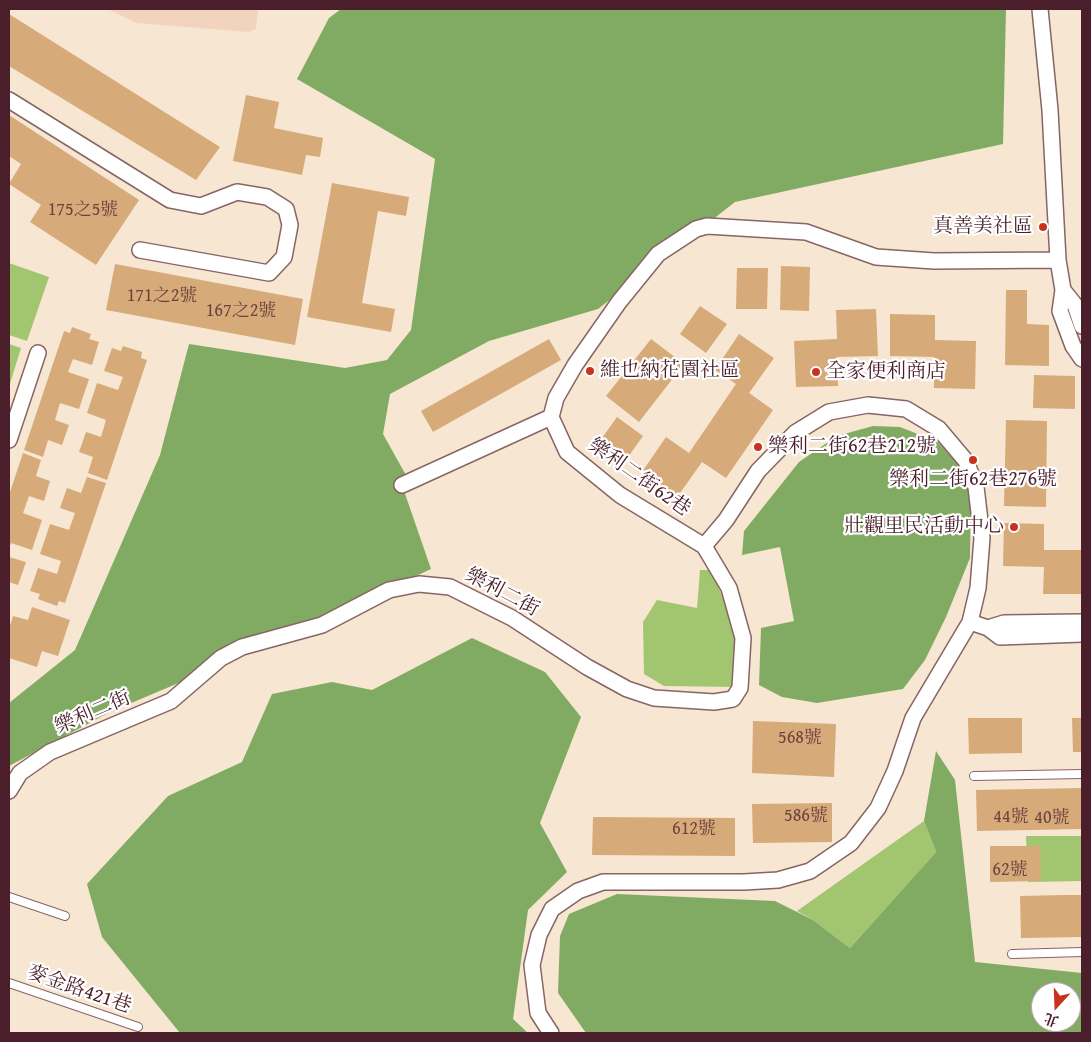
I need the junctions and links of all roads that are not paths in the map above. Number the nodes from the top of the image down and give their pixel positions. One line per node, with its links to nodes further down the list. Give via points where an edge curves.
1 (1040, 9): 4 (street, via 1050,110)
2 (9, 100): 3 (street, via 170,200 201,206 237,192 267,197 286,209 290,225 284,257 269,273)
3 (140, 250)
4 (1058, 260): 5 (street); 9 (street, via 934,261 876,256 806,232 708,226 696,229 658,254 619,302 575,365 556,398)
5 (1063, 290): 6 (street, via 1075,305); 8 (street, via 1060,311 1073,346)
6 (1082, 326)
7 (38, 353): 10 (street)
8 (1082, 359)
9 (551, 417): 11 (street); 12 (street, 樂利二街62巷, via 567,452 620,494)
10 (9, 440)
11 (402, 485)
12 (704, 546): 13 (street, via 726,520 758,471 795,433 829,412 868,405 906,409 940,429 966,461 976,487 982,538 978,588); 19 (street, 樂利二街, via 729,588 742,638 740,688 733,699 714,702 654,698 627,689 512,618 450,587 419,584 389,590 322,625 242,647 221,658 171,701 50,752 20,773)
13 (970, 622): 15 (street); 26 (street, via 913,718 878,808 851,843 810,871 778,880 603,882 578,891 552,909 538,935 532,966 538,1012)
14 (1082, 622): 15 (street, via 1004,623)
15 (988, 628): 16 (street, via 1000,637)
16 (1082, 634)
17 (1082, 774): 18 (lane)
18 (974, 776)
19 (9, 791)
20 (9, 897): 21 (lane)
21 (65, 916)
22 (1082, 952): 23 (lane)
23 (1012, 954)
24 (9, 983): 25 (lane, 麥金路421巷)
25 (138, 1027)
26 (551, 1033)

